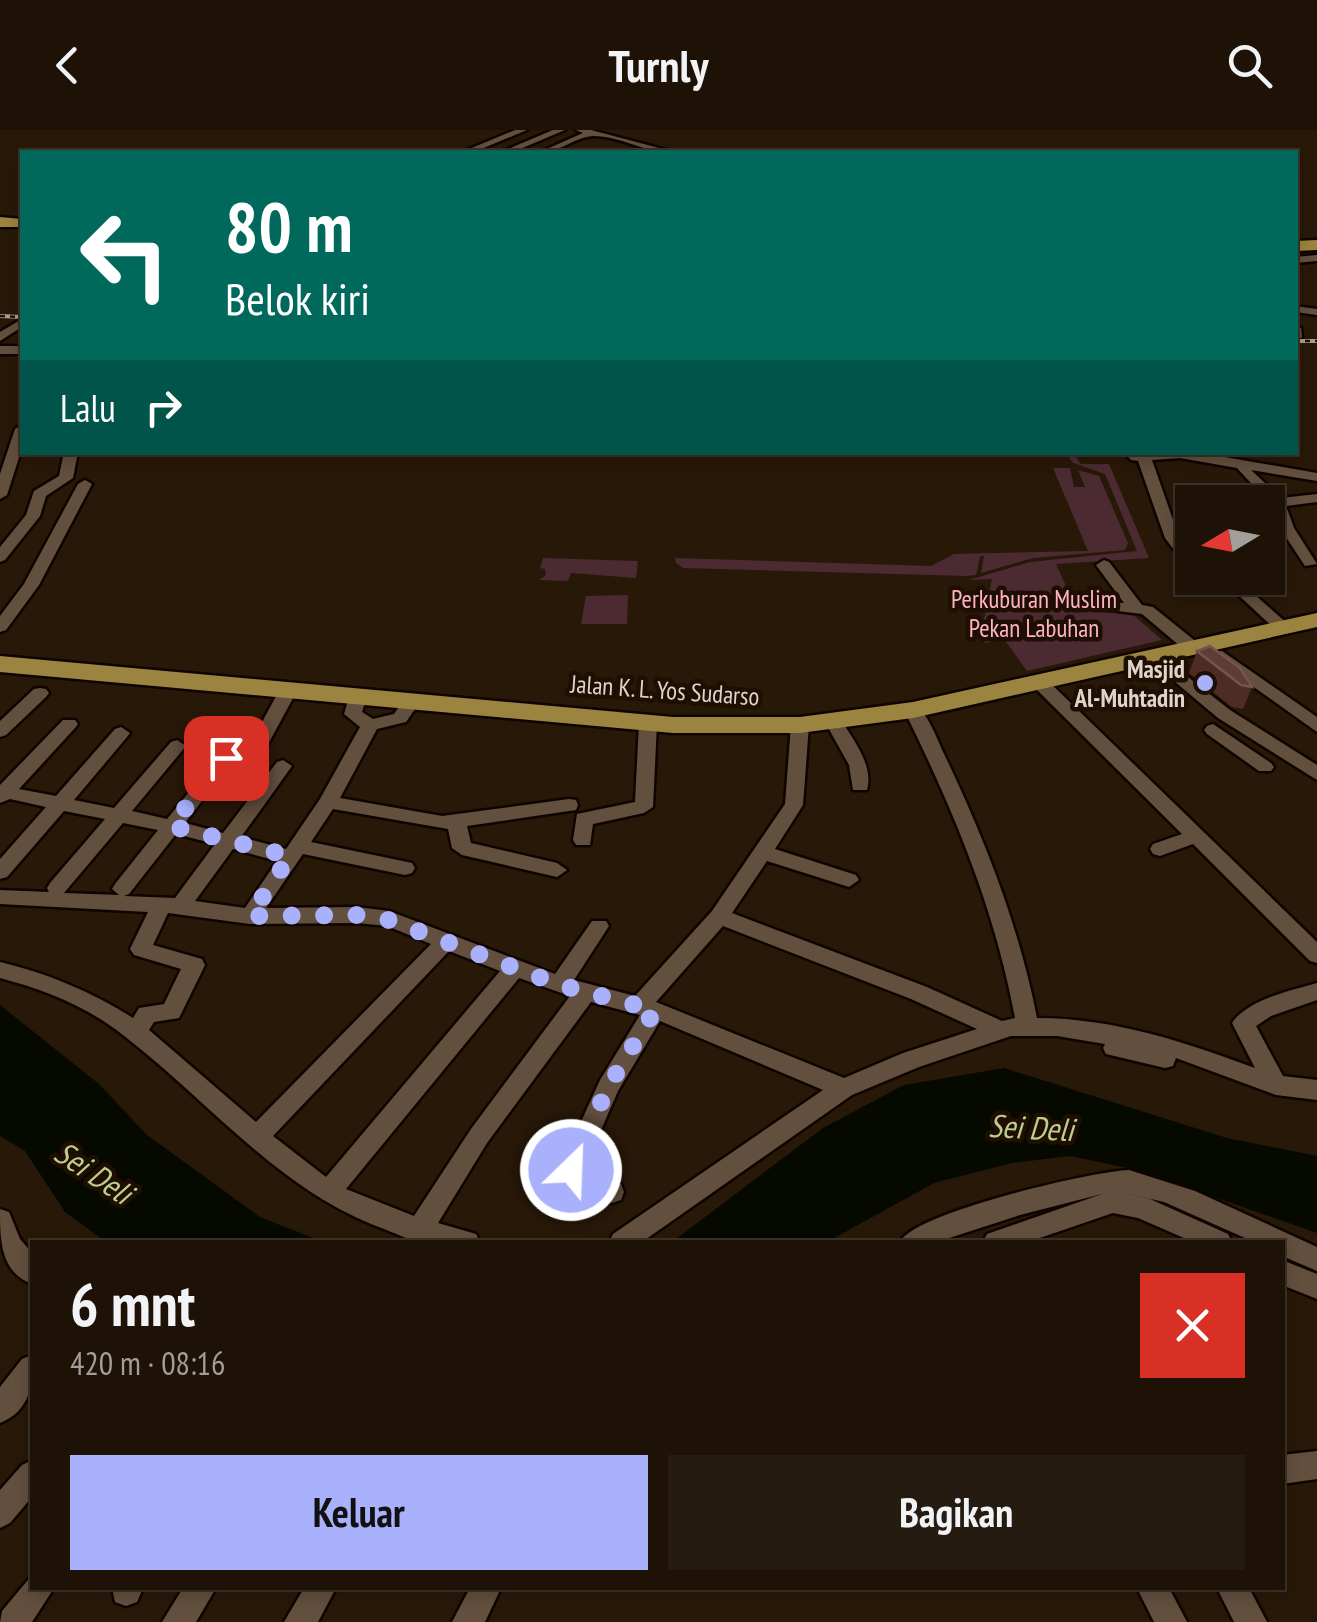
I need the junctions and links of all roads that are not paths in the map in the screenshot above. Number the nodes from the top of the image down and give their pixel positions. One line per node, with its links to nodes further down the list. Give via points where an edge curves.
1 (523, 130): 5 (street)
2 (561, 130): 6 (street)
3 (614, 130): 4 (street)
4 (590, 133): 7 (street); 8 (street)
5 (472, 150)
6 (511, 150)
7 (550, 150)
8 (661, 150)
9 (20, 435): 17 (street)
10 (70, 455): 22 (street, via 66,478 39,494 33,516)
11 (1137, 455): 21 (street)
12 (1187, 455): 13 (street)
13 (1242, 463): 14 (street); 16 (street)
14 (1317, 478)
15 (85, 484): 29 (street, via 31,585)
16 (1259, 485)
17 (0, 495)
18 (1317, 498): 19 (street)
19 (1285, 501)
20 (1285, 520): 23 (street)
21 (1175, 539)
22 (0, 557)
23 (1310, 563)
24 (1104, 565): 27 (street)
25 (1236, 595): 30 (street)
26 (1100, 606): 27 (street)
27 (1136, 608): 31 (street)
28 (1317, 620): 30 (highway, Jalan K. L. Yos Sudarso)
29 (0, 627)
30 (1282, 628): 31 (highway, Jalan K. L. Yos Sudarso)
31 (1200, 646): 32 (highway, Jalan K. L. Yos Sudarso); 45 (street)
32 (1154, 656): 34 (highway, Jalan K. L. Yos Sudarso); 49 (street)
33 (0, 664): 35 (highway, Jalan K. L. Yos Sudarso)
34 (1039, 682): 39 (highway, Jalan K. L. Yos Sudarso); 65 (street)
35 (289, 690): 37 (highway, Jalan K. L. Yos Sudarso); 51 (street)
36 (40, 692): 47 (street)
37 (359, 694): 38 (highway, Jalan K. L. Yos Sudarso); 44 (street, via 353,714)
38 (414, 700): 41 (highway, Jalan K. L. Yos Sudarso); 44 (street, via 400,718)
39 (913, 710): 40 (highway, Jalan K. L. Yos Sudarso); 90 (street, via 944,770 1002,923)
40 (834, 722): 43 (highway, Jalan K. L. Yos Sudarso); 57 (street, via 858,765)
41 (648, 723): 43 (highway, Jalan K. L. Yos Sudarso); 66 (street, via 644,807 584,818)
42 (68, 724): 58 (street)
43 (800, 725): 70 (street, via 798,793)
44 (370, 726): 59 (street)
45 (1317, 726)
46 (1212, 730): 52 (street)
47 (0, 731)
48 (121, 732): 60 (street)
49 (1252, 734): 52 (street); 56 (street)
50 (177, 746): 62 (street)
51 (258, 746)
52 (1234, 746): 55 (street)
53 (226, 758): 64 (street)
54 (283, 766): 67 (street)
55 (1265, 767)
56 (1317, 774)
57 (860, 786)
58 (2, 794): 60 (street)
59 (328, 802): 63 (street); 69 (street)
60 (60, 804): 62 (street); 73 (street)
61 (569, 804): 63 (street)
62 (118, 816): 64 (street); 75 (street)
63 (456, 822): 72 (street, via 462,848)
64 (171, 826): 67 (street); 76 (street)
65 (1192, 837): 68 (street); 83 (street)
66 (583, 840)
67 (230, 842): 69 (street); 78 (street)
68 (1160, 849)
69 (294, 851): 71 (street); 79 (street)
70 (766, 853): 74 (street); 80 (street)
71 (405, 868)
72 (557, 870)
73 (0, 872)
74 (849, 880)
75 (58, 888)
76 (122, 889)
77 (0, 897): 78 (street)
78 (170, 906): 79 (street); 92 (street, via 140,948 194,965 171,1012 147,1014)
79 (250, 916): 82 (street, via 373,916)
80 (718, 916): 89 (street); 91 (street)
81 (599, 926): 86 (street)
82 (445, 942): 84 (street); 98 (street)
83 (1317, 956)
84 (514, 969): 86 (street); 99 (street, via 396,1104)
85 (0, 970): 92 (street, via 53,984)
86 (560, 985): 88 (street)
87 (1317, 991): 95 (street, via 1243,1023)
88 (586, 992): 89 (street); 102 (street)
89 (647, 1008): 96 (street); 100 (street, via 571,1170 576,1179)
90 (1027, 1025): 91 (street); 93 (street)
91 (1000, 1030): 96 (street)
92 (136, 1033): 98 (street)
93 (1105, 1033): 94 (street, via 1106,1046); 95 (street, via 1163,1044)
94 (1164, 1059)
95 (1276, 1084): 97 (street)
96 (844, 1088): 104 (street)
97 (1317, 1090)
98 (259, 1136): 99 (street)
99 (330, 1192): 102 (street)
100 (612, 1192)
101 (0, 1220): 110 (street)
102 (418, 1231): 103 (street)
103 (457, 1240)
104 (625, 1240)
105 (918, 1240): 108 (street, via 1113,1180 1146,1186)
106 (1002, 1240): 107 (street, via 1113,1202 1141,1207)
107 (1215, 1240)
108 (1274, 1240)
109 (1285, 1245): 111 (street)
110 (5, 1253): 112 (street)
111 (1317, 1260)
112 (30, 1271)
113 (1285, 1273): 114 (street)
114 (1317, 1288)
115 (30, 1372): 116 (street)
116 (0, 1409)
117 (1317, 1465): 118 (street)
118 (1285, 1470)
119 (30, 1477): 120 (street)
120 (0, 1513)
121 (38, 1590): 127 (street)
122 (200, 1590): 128 (street)
123 (321, 1590): 129 (street)
124 (485, 1590): 130 (street)
125 (1153, 1590): 131 (street)
126 (1233, 1590): 132 (street)
127 (13, 1622)
128 (178, 1622)
129 (300, 1622)
130 (468, 1622)
131 (1170, 1622)
132 (1252, 1622)

